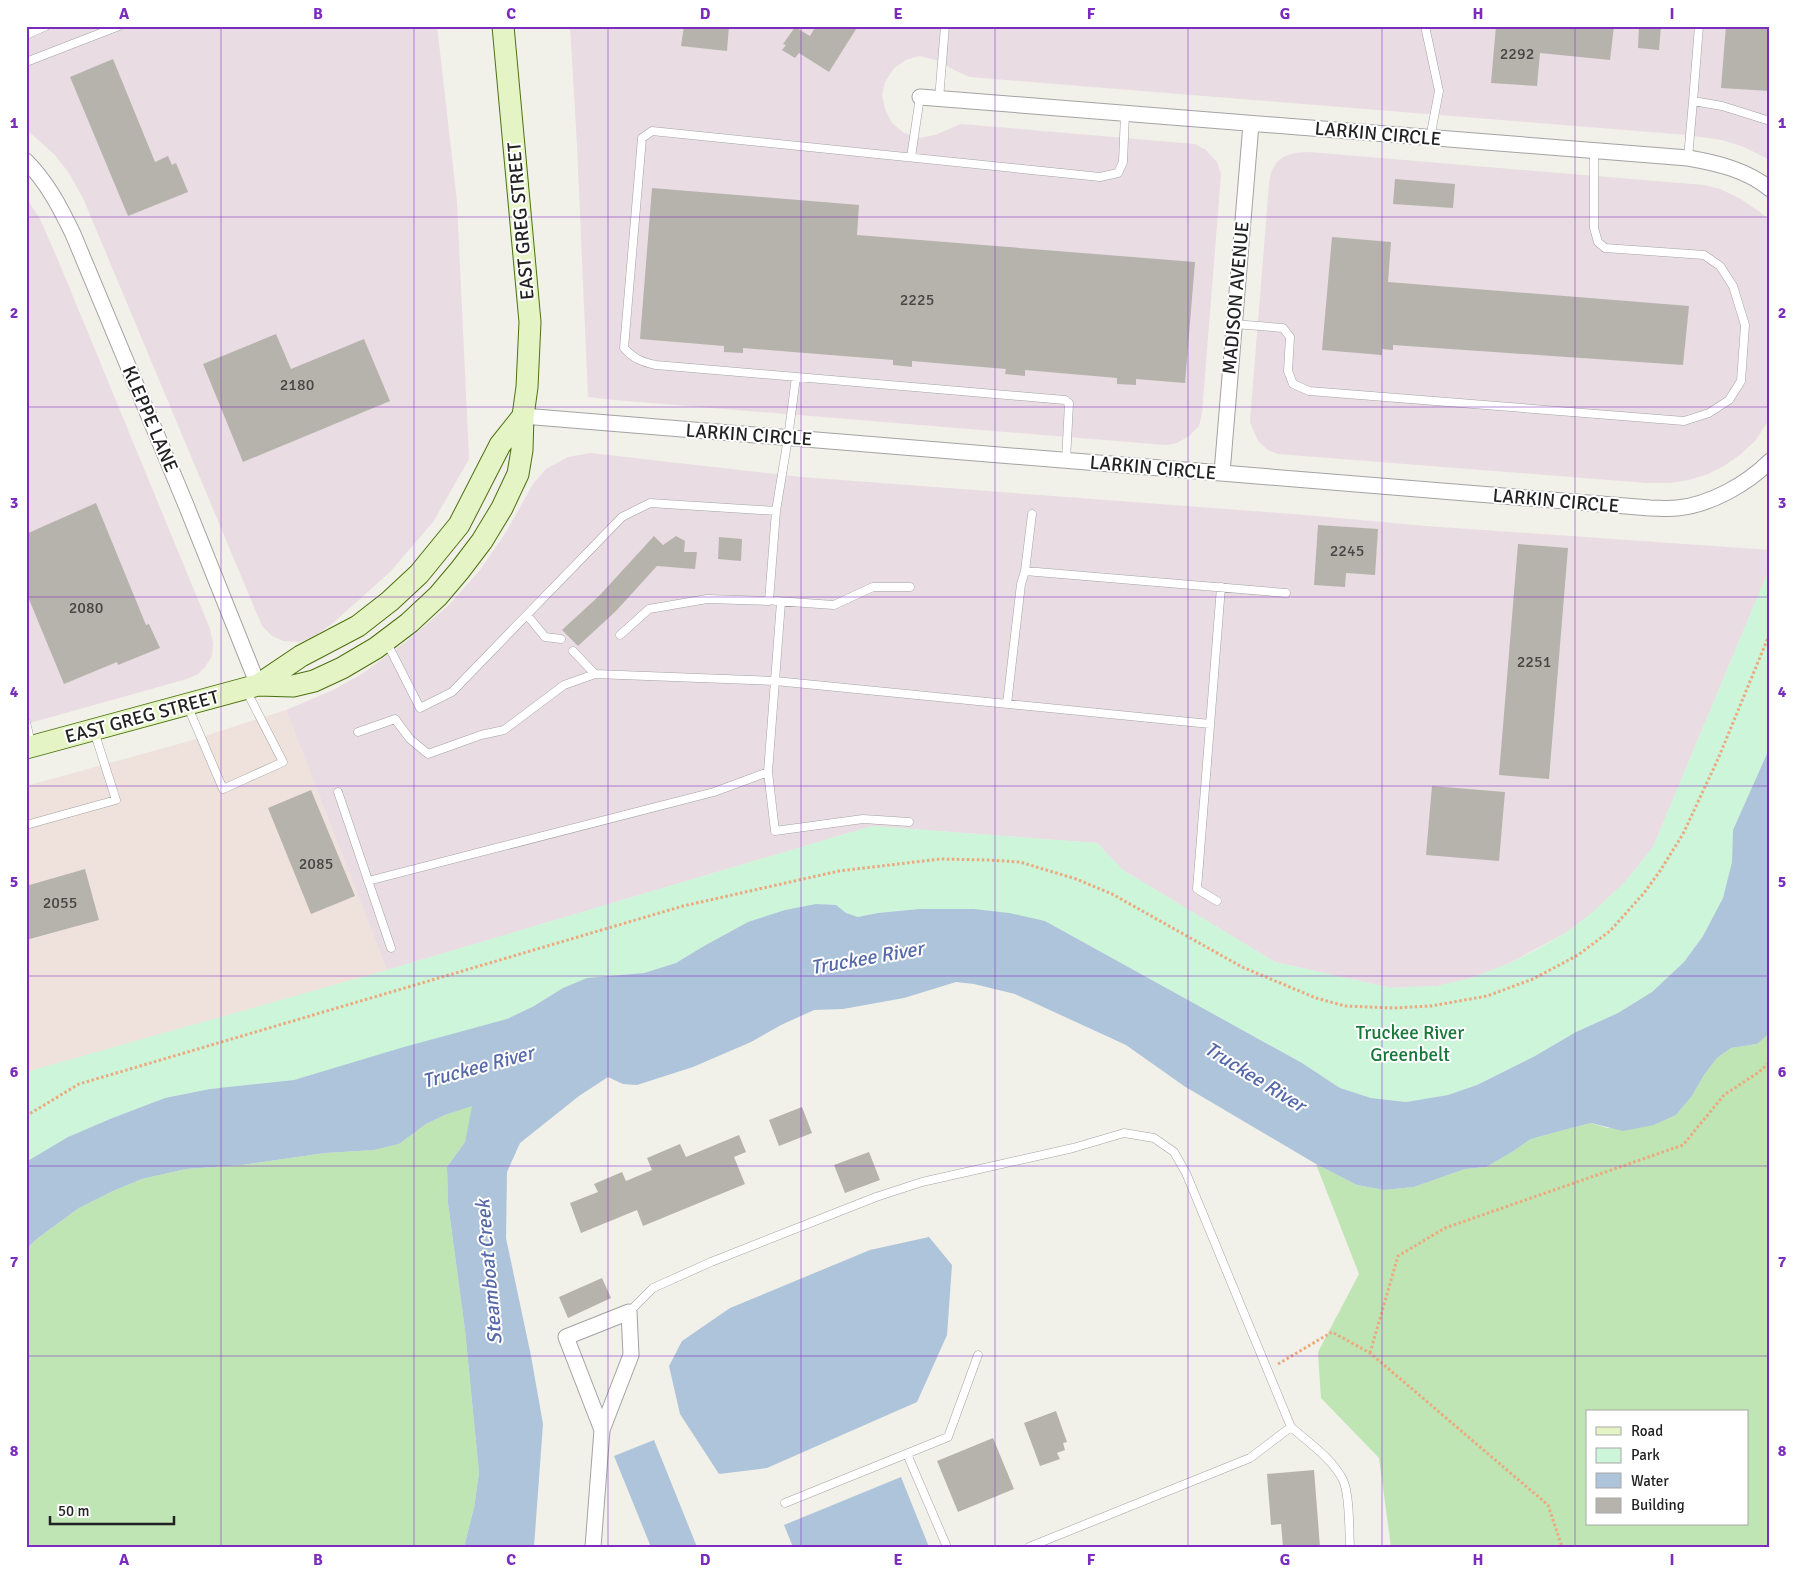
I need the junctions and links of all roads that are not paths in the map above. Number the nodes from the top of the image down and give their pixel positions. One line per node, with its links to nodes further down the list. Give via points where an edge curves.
1 (46, 26): 7 (lane)
2 (119, 26): 9 (lane)
3 (503, 26): 24 (main road, EAST GREG STREET, via 530,322)
4 (945, 26): 11 (lane)
5 (1425, 26): 16 (lane, via 1439,91)
6 (1699, 26): 12 (lane)
7 (26, 35)
8 (26, 53): 9 (lane)
9 (27, 62)
10 (920, 97): 11 (street, LARKIN CIRCLE); 18 (lane)
11 (939, 99): 13 (street, LARKIN CIRCLE)
12 (1693, 101): 14 (lane); 19 (lane)
13 (1125, 114): 15 (street, LARKIN CIRCLE); 18 (lane, via 1123,162 1118,174 1100,177)
14 (1770, 121)
15 (1250, 124): 16 (street, LARKIN CIRCLE); 22 (street, MADISON AVENUE)
16 (1430, 138): 17 (street, LARKIN CIRCLE)
17 (1594, 151): 19 (street, LARKIN CIRCLE); 22 (lane, via 1594,228 1598,242 1605,248 1704,255 1720,266 1733,286 1745,325 1741,381 1729,400 1709,413 1684,420 1309,391 1293,384 1288,371 1290,337 1283,328)
18 (911, 158): 23 (lane, via 652,130 642,138 624,348 632,357 656,365)
19 (1688, 158): 21 (street, LARKIN CIRCLE, via 1732,168)
20 (26, 161): 44 (street, KLEPPE LANE, via 58,202 73,234 186,505)
21 (1770, 189)
22 (1234, 324): 28 (street, MADISON AVENUE)
23 (796, 377): 25 (lane); 26 (lane, via 1065,400 1069,403)
24 (523, 416): 25 (street, LARKIN CIRCLE); 40 (main road, EAST GREG STREET, via 518,474 487,533 438,596); 44 (main road, EAST GREG STREET, via 500,445 459,525 419,574 358,626)
25 (788, 438): 26 (street, LARKIN CIRCLE); 29 (lane)
26 (1066, 461): 28 (street, LARKIN CIRCLE)
27 (1770, 461): 28 (street, LARKIN CIRCLE, via 1733,489 1679,508)
28 (1222, 473)
29 (776, 511): 35 (lane); 37 (lane, via 650,503 622,517)
30 (1032, 514): 31 (lane)
31 (1025, 571): 33 (lane); 45 (lane)
32 (910, 587): 36 (lane, via 873,587 834,605)
33 (1221, 587): 34 (lane); 48 (lane)
34 (1286, 593)
35 (769, 601): 36 (lane); 38 (lane, via 707,599 649,609)
36 (781, 602): 43 (lane)
37 (527, 615): 39 (lane, via 544,637); 40 (lane, via 452,692 420,708)
38 (620, 635)
39 (561, 639)
40 (386, 640): 44 (main road, EAST GREG STREET, via 342,668 314,681 293,686)
41 (573, 651): 42 (lane)
42 (595, 674): 43 (lane); 50 (lane, via 564,685 504,730 428,754 410,739 395,719)
43 (775, 681): 45 (lane); 52 (lane)
44 (252, 687): 46 (main road, EAST GREG STREET); 46 (lane, via 283,762 223,789)
45 (1007, 704): 48 (lane)
46 (187, 705): 49 (main road, EAST GREG STREET)
47 (26, 722): 51 (lane)
48 (1210, 724): 57 (lane, via 1197,888)
49 (94, 730): 51 (main road, EAST GREG STREET); 55 (lane, via 116,800)
50 (358, 732)
51 (29, 748)
52 (768, 772): 54 (lane, via 775,830 863,819); 56 (lane, via 714,792)
53 (338, 792): 56 (lane)
54 (909, 822)
55 (26, 825)
56 (368, 881): 58 (lane)
57 (1217, 901)
58 (391, 948)
59 (629, 1312): 61 (lane, via 653,1288 876,1197 922,1182 1124,1133 1154,1138 1174,1152 1186,1173); 62 (street, via 631,1355); 62 (street, via 566,1337)
60 (978, 1355): 63 (lane, via 948,1437)
61 (1291, 1426): 67 (lane, via 1250,1458); 68 (lane, via 1329,1460 1343,1481)
62 (602, 1430): 65 (street)
63 (907, 1454): 64 (lane); 66 (lane)
64 (785, 1503)
65 (593, 1547)
66 (947, 1547)
67 (1029, 1547)
68 (1350, 1547)

